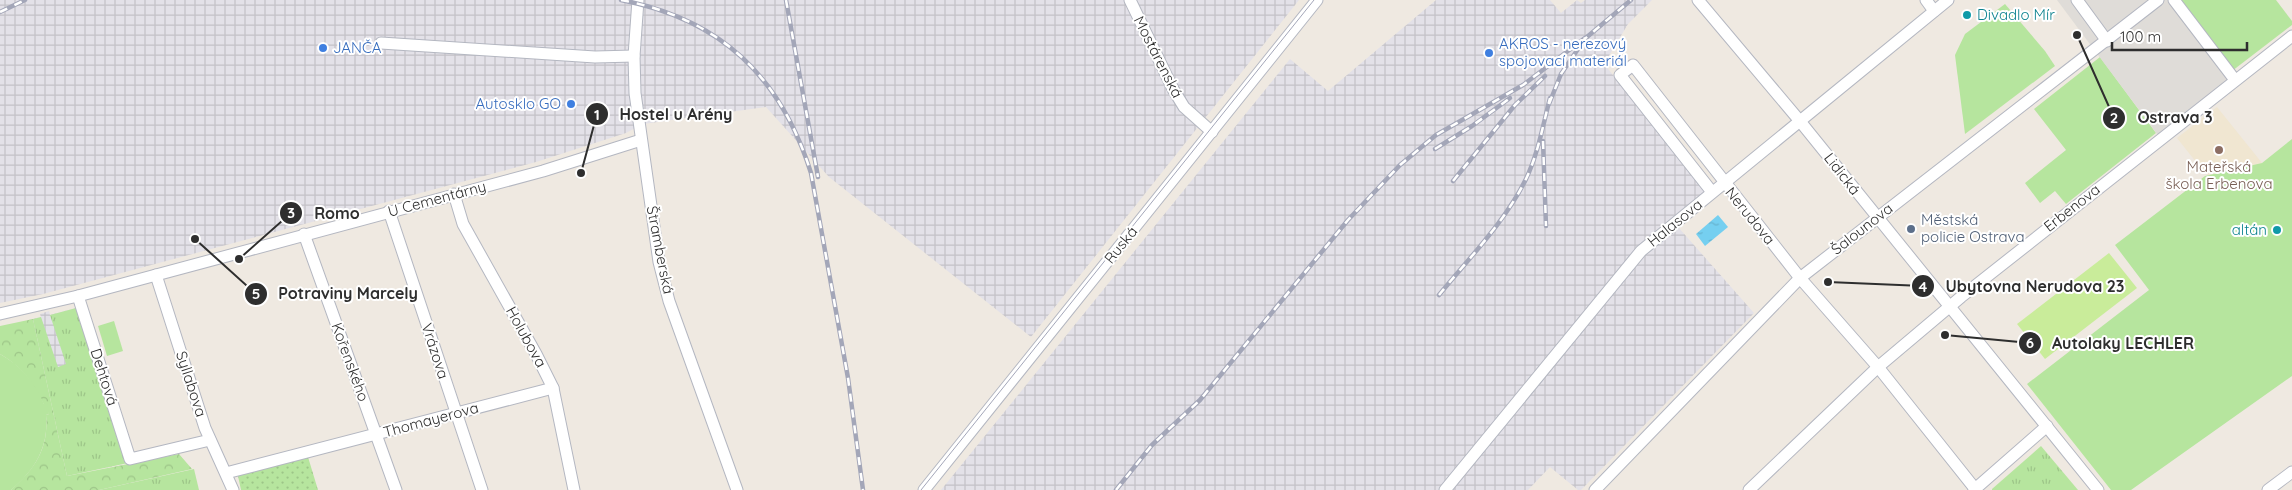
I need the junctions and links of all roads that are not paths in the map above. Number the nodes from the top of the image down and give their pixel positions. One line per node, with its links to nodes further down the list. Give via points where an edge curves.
1 (638, 0): 14 (street, Štramberská)
2 (1130, 0): 17 (street, Mostárenská, via 1184,107)
3 (1317, 0): 17 (street, Ruská)
4 (1698, 0): 16 (street, Lidická)
5 (1926, 0): 10 (street)
6 (1948, 0): 10 (street, Halasova)
7 (2077, 0): 12 (street)
8 (2158, 0): 12 (street, Šalounova)
9 (2174, 0): 15 (street)
10 (1934, 11): 16 (street, Halasova)
11 (2292, 36): 15 (street, Erbenova)
12 (2107, 41): 23 (street, Šalounova)
13 (381, 43): 14 (street, via 569,56)
14 (634, 56): 18 (street, Štramberská)
15 (2235, 80): 28 (street, Erbenova)
16 (1799, 120): 19 (street, Halasova); 23 (street, Lidická)
17 (1212, 132): 43 (street, Ruská)
18 (641, 140): 21 (street, U Cementárny, via 551,169); 42 (street, Štramberská, via 664,286)
19 (1723, 182): 20 (street, Halasova); 20 (street, Nerudova, via 1632,65 1620,75); 26 (street, Nerudova)
20 (1712, 192): 44 (street, Halasova, via 1641,250)
21 (454, 194): 22 (street, U Cementárny); 31 (street, Holubova, via 463,224)
22 (389, 211): 24 (street, U Cementárny); 32 (street, Vrázova)
23 (1876, 218): 26 (street, Šalounova); 28 (street, Lidická)
24 (304, 234): 25 (street, U Cementárny); 34 (street, Kořenského)
25 (156, 275): 27 (street, U Cementárny); 35 (street, Syllabova)
26 (1800, 278): 30 (street, Nerudova); 45 (street, Šalounova)
27 (78, 296): 29 (street, U Cementárny); 35 (street, Dehtová, via 130,459)
28 (1950, 307): 30 (street, Erbenova); 33 (street, Lidická)
29 (0, 314)
30 (1878, 367): 46 (street, Erbenova); 47 (street, Nerudova)
31 (553, 388): 32 (street, Thomayerova); 41 (street, Holubova)
32 (456, 414): 34 (street, Thomayerova); 40 (street, Vrázova)
33 (2047, 426): 47 (street); 48 (street, Lidická)
34 (376, 435): 37 (street, Thomayerova); 39 (street, Kořenského)
35 (210, 440): 37 (street, Syllabova)
36 (2292, 472): 49 (street)
37 (226, 473): 38 (street, Syllabova)
38 (232, 490)
39 (396, 490)
40 (482, 490)
41 (574, 490)
42 (737, 490)
43 (924, 490)
44 (1445, 490)
45 (1595, 490)
46 (1749, 490)
47 (1976, 490)
48 (2098, 490)
49 (2268, 490)

